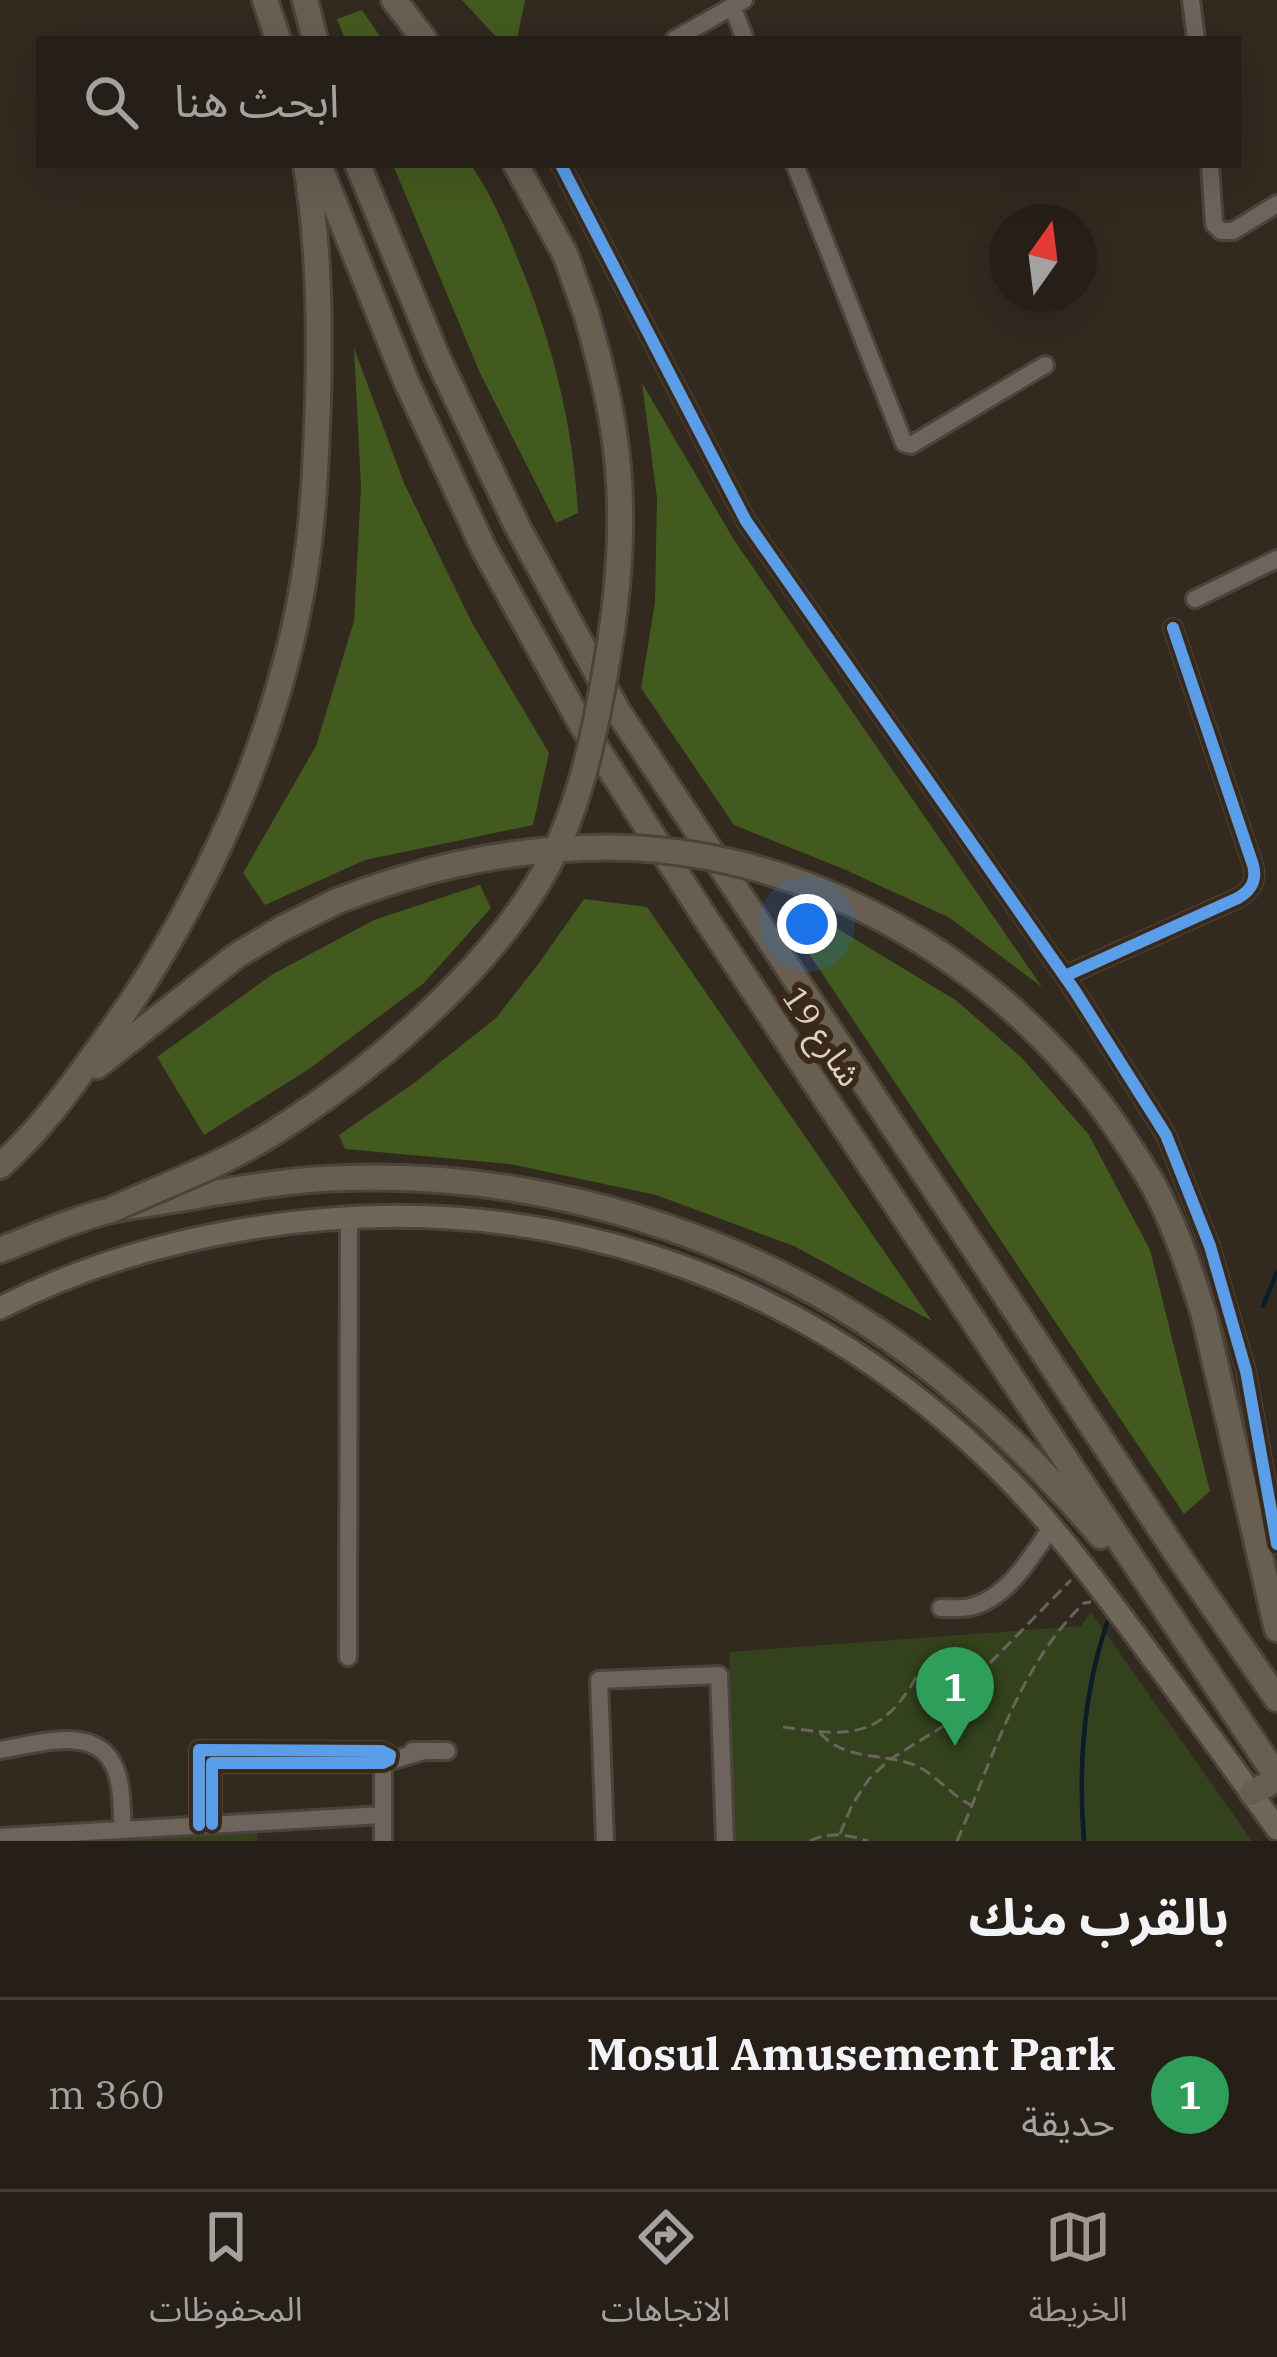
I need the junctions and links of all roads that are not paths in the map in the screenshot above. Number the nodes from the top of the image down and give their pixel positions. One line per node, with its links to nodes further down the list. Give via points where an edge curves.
1 (266, 0): 6 (highway)
2 (305, 0): 7 (highway)
3 (394, 0): 8 (highway)
4 (1191, 0): 11 (street)
5 (738, 3): 9 (street); 10 (street)
6 (277, 36)
7 (314, 36)
8 (422, 36)
9 (680, 36)
10 (745, 36)
11 (1196, 36)
12 (307, 168): 25 (highway, via 320,339 315,488 279,682 238,800 160,961)
13 (320, 168): 34 (highway, شارع 19, via 474,528 580,722)
14 (359, 168): 37 (highway, شارع 19, via 507,505 617,710)
15 (518, 168): 27 (highway, bridge, via 566,256 586,313 620,491 608,662 565,831 501,934 369,1064 269,1136)
16 (563, 168): 24 (street, via 746,521)
17 (796, 168): 20 (street, via 904,443)
18 (1210, 168): 19 (street, via 1214,224 1222,231)
19 (1277, 204)
20 (1046, 365)
21 (1277, 560): 22 (street)
22 (1195, 599)
23 (1173, 628): 24 (street, via 1255,881 1238,898)
24 (1065, 976): 32 (street, via 1166,1135 1210,1246 1246,1371)
25 (73, 1085): 26 (highway); 35 (highway, bridge, via 281,929 453,863 585,848 688,854 796,882 898,928 1019,1014 1083,1082 1157,1192 1204,1315)
26 (0, 1166)
27 (109, 1211): 29 (highway); 34 (highway, bridge, via 294,1181 466,1182 587,1203 702,1240 857,1318 951,1385 1039,1467)
28 (350, 1217): 30 (main road, via 170,1244); 31 (main road, via 525,1224 707,1276 830,1336 889,1377 993,1464); 36 (street)
29 (0, 1250)
30 (0, 1308)
31 (1051, 1528): 33 (street, via 991,1600); 43 (main road)
32 (1277, 1544)
33 (941, 1608)
34 (1169, 1617): 42 (highway, شارع 19)
35 (1277, 1629)
36 (348, 1657)
37 (1277, 1699)
38 (0, 1750): 48 (street, via 94,1745 114,1766)
39 (448, 1751): 40 (street)
40 (382, 1757): 44 (street); 46 (street, via 199,1750)
41 (0, 1760): 48 (street, via 63,1750 96,1759)
42 (1277, 1778): 43 (highway)
43 (1252, 1793): 47 (main road)
44 (383, 1815): 45 (street); 51 (street)
45 (263, 1822): 46 (street); 50 (street)
46 (206, 1825): 48 (street)
47 (1277, 1828)
48 (117, 1830): 49 (street)
49 (0, 1837)
50 (262, 1841)
51 (383, 1841)
52 (605, 1841): 53 (street, via 599,1680 718,1675)
53 (725, 1841)

